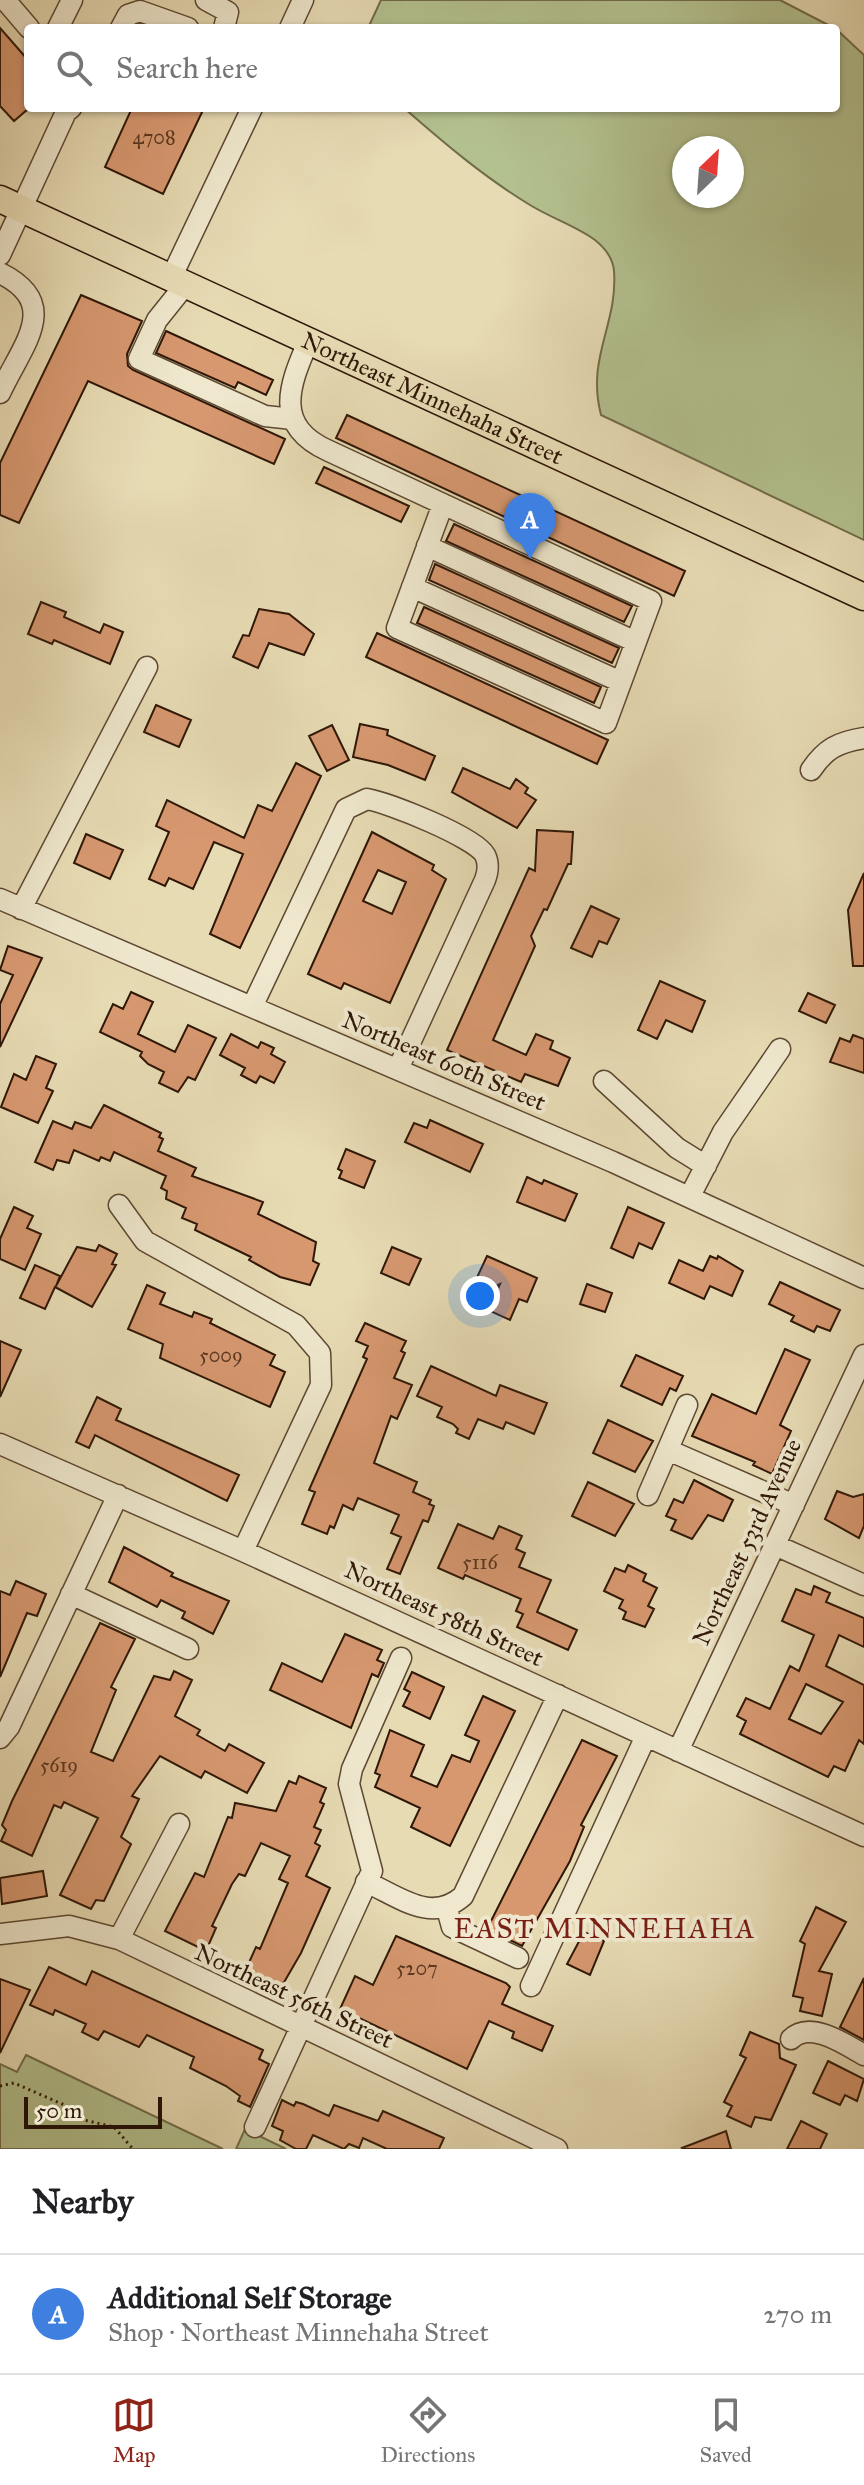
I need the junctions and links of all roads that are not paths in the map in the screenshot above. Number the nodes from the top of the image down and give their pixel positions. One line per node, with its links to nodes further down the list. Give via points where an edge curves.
1 (5, 0): 6 (street)
2 (72, 0): 7 (street)
3 (206, 0): 10 (street, via 228,12)
4 (303, 0): 11 (street)
5 (140, 6): 8 (street); 9 (street)
6 (26, 24)
7 (60, 24)
8 (123, 24)
9 (179, 24)
10 (225, 24)
11 (292, 24)
12 (65, 112): 14 (street)
13 (250, 112): 17 (street)
14 (11, 204): 15 (street); 17 (main road, Northeast Minnehaha Street)
15 (0, 255)
16 (0, 273): 19 (street, via 22,283 35,308)
17 (178, 282): 18 (main road, Northeast Minnehaha Street); 20 (street, via 139,359 265,416)
18 (308, 342): 20 (street, via 290,386); 24 (main road, Northeast Minnehaha Street)
19 (0, 393)
20 (293, 419): 21 (street, via 314,444)
21 (443, 504): 22 (street); 25 (street, via 651,601)
22 (427, 546): 23 (street); 25 (street)
23 (412, 587): 27 (street); 27 (street, via 397,628 606,723)
24 (864, 597)
25 (636, 642): 27 (street)
26 (147, 667): 31 (street)
27 (621, 682)
28 (864, 738): 29 (street, via 822,753)
29 (811, 770)
30 (0, 899): 31 (street, Northeast 60th Street)
31 (21, 909): 32 (street, Northeast 60th Street)
32 (252, 1007): 34 (street, Northeast 60th Street); 34 (street, via 341,816 353,803 367,799 386,805 472,842 486,858 485,880)
33 (780, 1049): 36 (street, via 737,1109)
34 (398, 1069): 37 (street, Northeast 60th Street)
35 (604, 1081): 36 (street, via 677,1148)
36 (706, 1166): 37 (street)
37 (690, 1196): 39 (street, Northeast 60th Street)
38 (119, 1205): 48 (street, via 145,1241 296,1325 320,1353 321,1385)
39 (864, 1278)
40 (864, 1355): 46 (street, Northeast 53rd Avenue)
41 (687, 1405): 43 (street)
42 (0, 1444): 44 (street, Northeast 58th Street)
43 (668, 1450): 45 (street); 46 (street)
44 (118, 1495): 48 (street, Northeast 58th Street); 50 (street)
45 (648, 1495)
46 (794, 1505): 47 (street, Northeast 53rd Avenue)
47 (775, 1545): 49 (street); 56 (street, Northeast 53rd Avenue)
48 (243, 1551): 53 (street, Northeast 58th Street)
49 (864, 1585)
50 (71, 1594): 51 (street); 54 (street)
51 (188, 1649)
52 (401, 1658): 59 (street, via 349,1784 372,1871)
53 (558, 1695): 55 (street, Northeast 58th Street); 60 (street, via 473,1877 463,1896)
54 (3, 1729)
55 (646, 1736): 56 (street, Northeast 58th Street); 64 (street)
56 (678, 1751): 58 (street, Northeast 58th Street)
57 (179, 1824): 62 (street)
58 (864, 1836)
59 (366, 1882): 60 (street, via 432,1911); 65 (street)
60 (447, 1909): 63 (street, via 452,1927)
61 (0, 1934): 62 (street, Northeast 56th Street, via 69,1926)
62 (119, 1939): 65 (street, Northeast 56th Street)
63 (518, 1958)
64 (531, 1986)
65 (299, 2027): 68 (street); 69 (street, Northeast 56th Street)
66 (791, 2039): 67 (street, via 808,2031)
67 (864, 2055)
68 (255, 2127)
69 (557, 2149)

